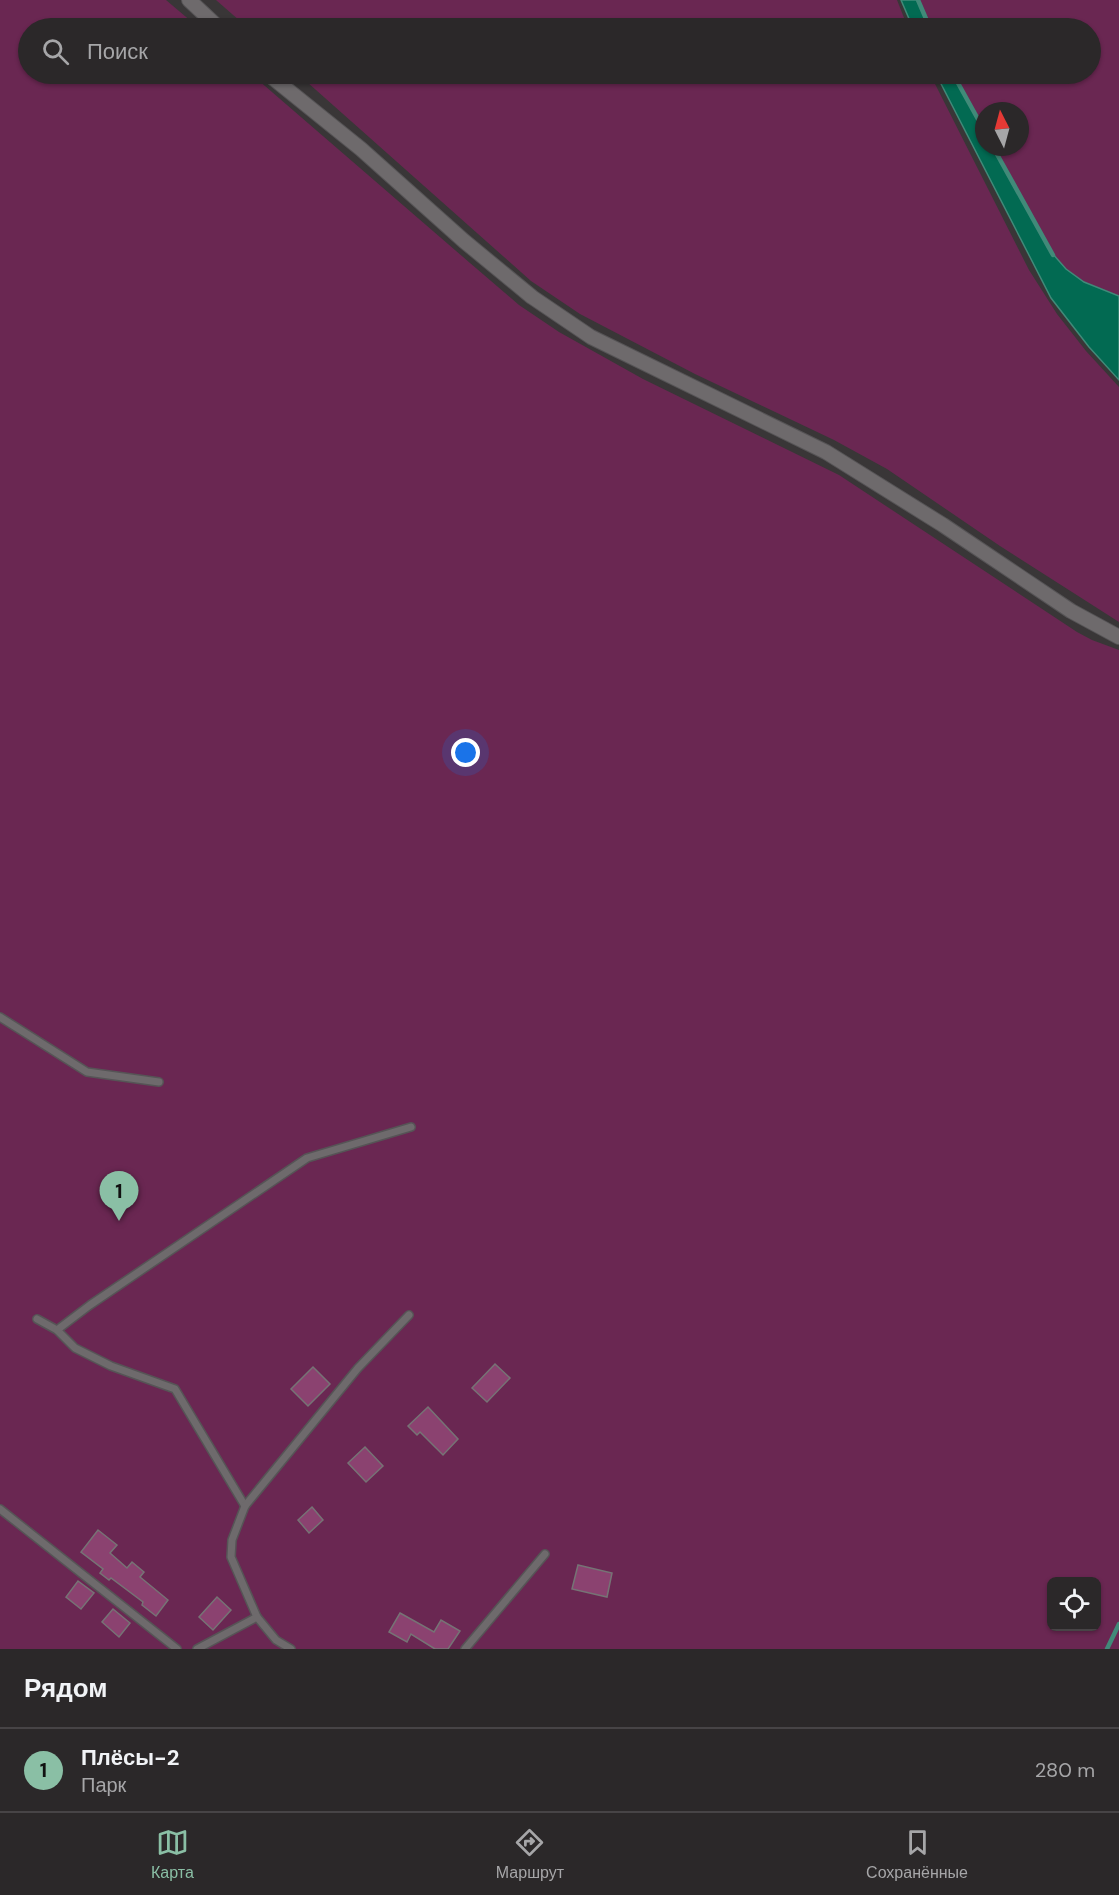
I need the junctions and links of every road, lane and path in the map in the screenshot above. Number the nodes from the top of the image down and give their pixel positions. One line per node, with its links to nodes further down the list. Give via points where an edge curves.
1 (189, 0): 2 (street)
2 (208, 18)
3 (280, 84): 4 (street, via 532,297 591,337 826,452 1071,611)
4 (1119, 637)
5 (0, 1017): 6 (lane, via 87,1072)
6 (159, 1082)
7 (411, 1127): 10 (lane, via 307,1158)
8 (409, 1315): 11 (lane, via 358,1368)
9 (37, 1319): 10 (lane)
10 (57, 1330): 11 (lane, via 75,1348 175,1389)
11 (245, 1506): 14 (lane, via 232,1540 231,1557)
12 (0, 1509): 15 (lane)
13 (545, 1554): 18 (lane)
14 (257, 1617): 16 (lane); 17 (lane, via 276,1640)
15 (177, 1649)
16 (196, 1649)
17 (291, 1649)
18 (465, 1649)

